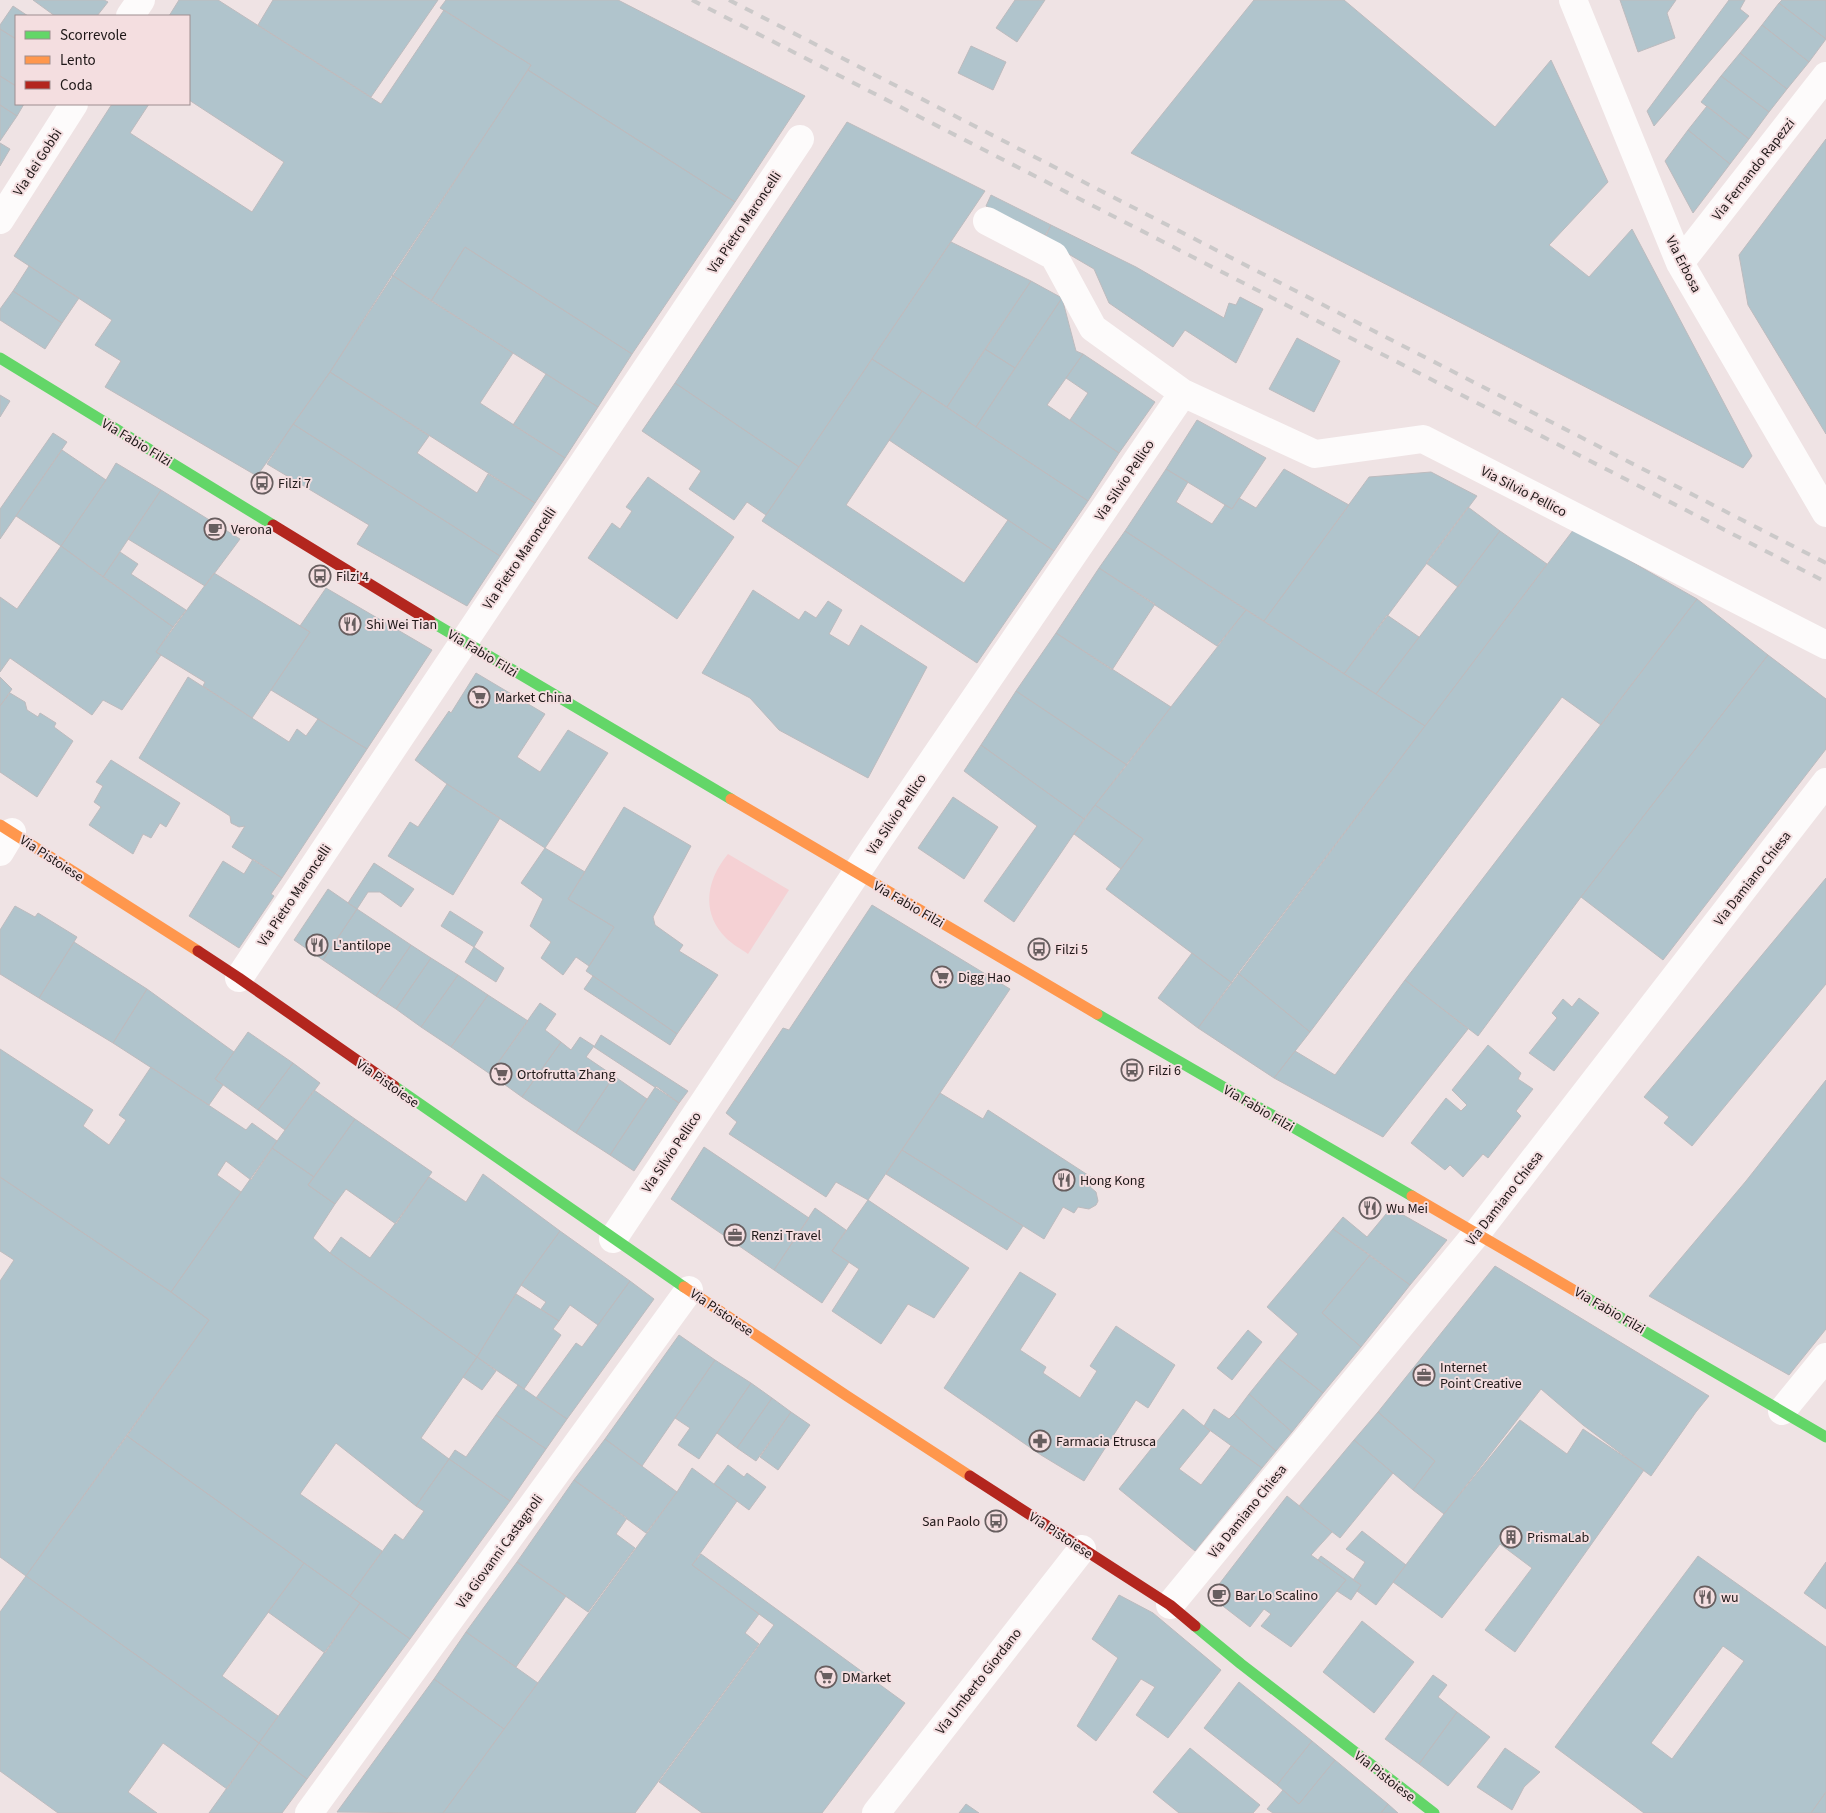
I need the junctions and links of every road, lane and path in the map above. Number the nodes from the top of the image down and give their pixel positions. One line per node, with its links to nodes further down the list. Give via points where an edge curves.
1 (141, 0): 3 (street)
2 (1573, 0): 9 (street, Via Erbosa)
3 (131, 15)
4 (1826, 76): 9 (street, Via Fernando Rapezzi)
5 (73, 105): 7 (street, Via dei Gobbi)
6 (800, 139): 13 (street, Via Pietro Maroncelli)
7 (0, 220)
8 (987, 222): 11 (street, Via Silvio Pellico, via 1054,256 1093,328)
9 (1680, 263): 12 (street, Via Erbosa)
10 (0, 358): 13 (street, Via Fabio Filzi)
11 (1183, 393): 14 (street, Via Silvio Pellico, via 1314,454 1423,439); 17 (street, Via Silvio Pellico)
12 (1826, 513)
13 (463, 641): 17 (street, Via Fabio Filzi); 18 (street, Via Pietro Maroncelli)
14 (1826, 645)
15 (1826, 782): 19 (street, Via Damiano Chiesa)
16 (4, 837): 18 (street, Via Pistoiese)
17 (856, 873): 19 (street, Via Fabio Filzi); 20 (street, Via Silvio Pellico)
18 (239, 978): 20 (street, Via Pistoiese)
19 (1477, 1232): 23 (street, Via Fabio Filzi); 26 (street, Via Damiano Chiesa)
20 (613, 1239): 21 (street, Via Pistoiese)
21 (689, 1290): 25 (street, Via Pistoiese); 27 (street, Via Giovanni Castagnoli)
22 (1826, 1357): 23 (street)
23 (1782, 1410): 24 (street, Via Fabio Filzi)
24 (1826, 1437)
25 (1082, 1549): 26 (street, Via Pistoiese); 28 (street, Via Umberto Giordano)
26 (1170, 1605): 29 (street, Via Pistoiese)
27 (308, 1813)
28 (876, 1813)
29 (1434, 1813)

